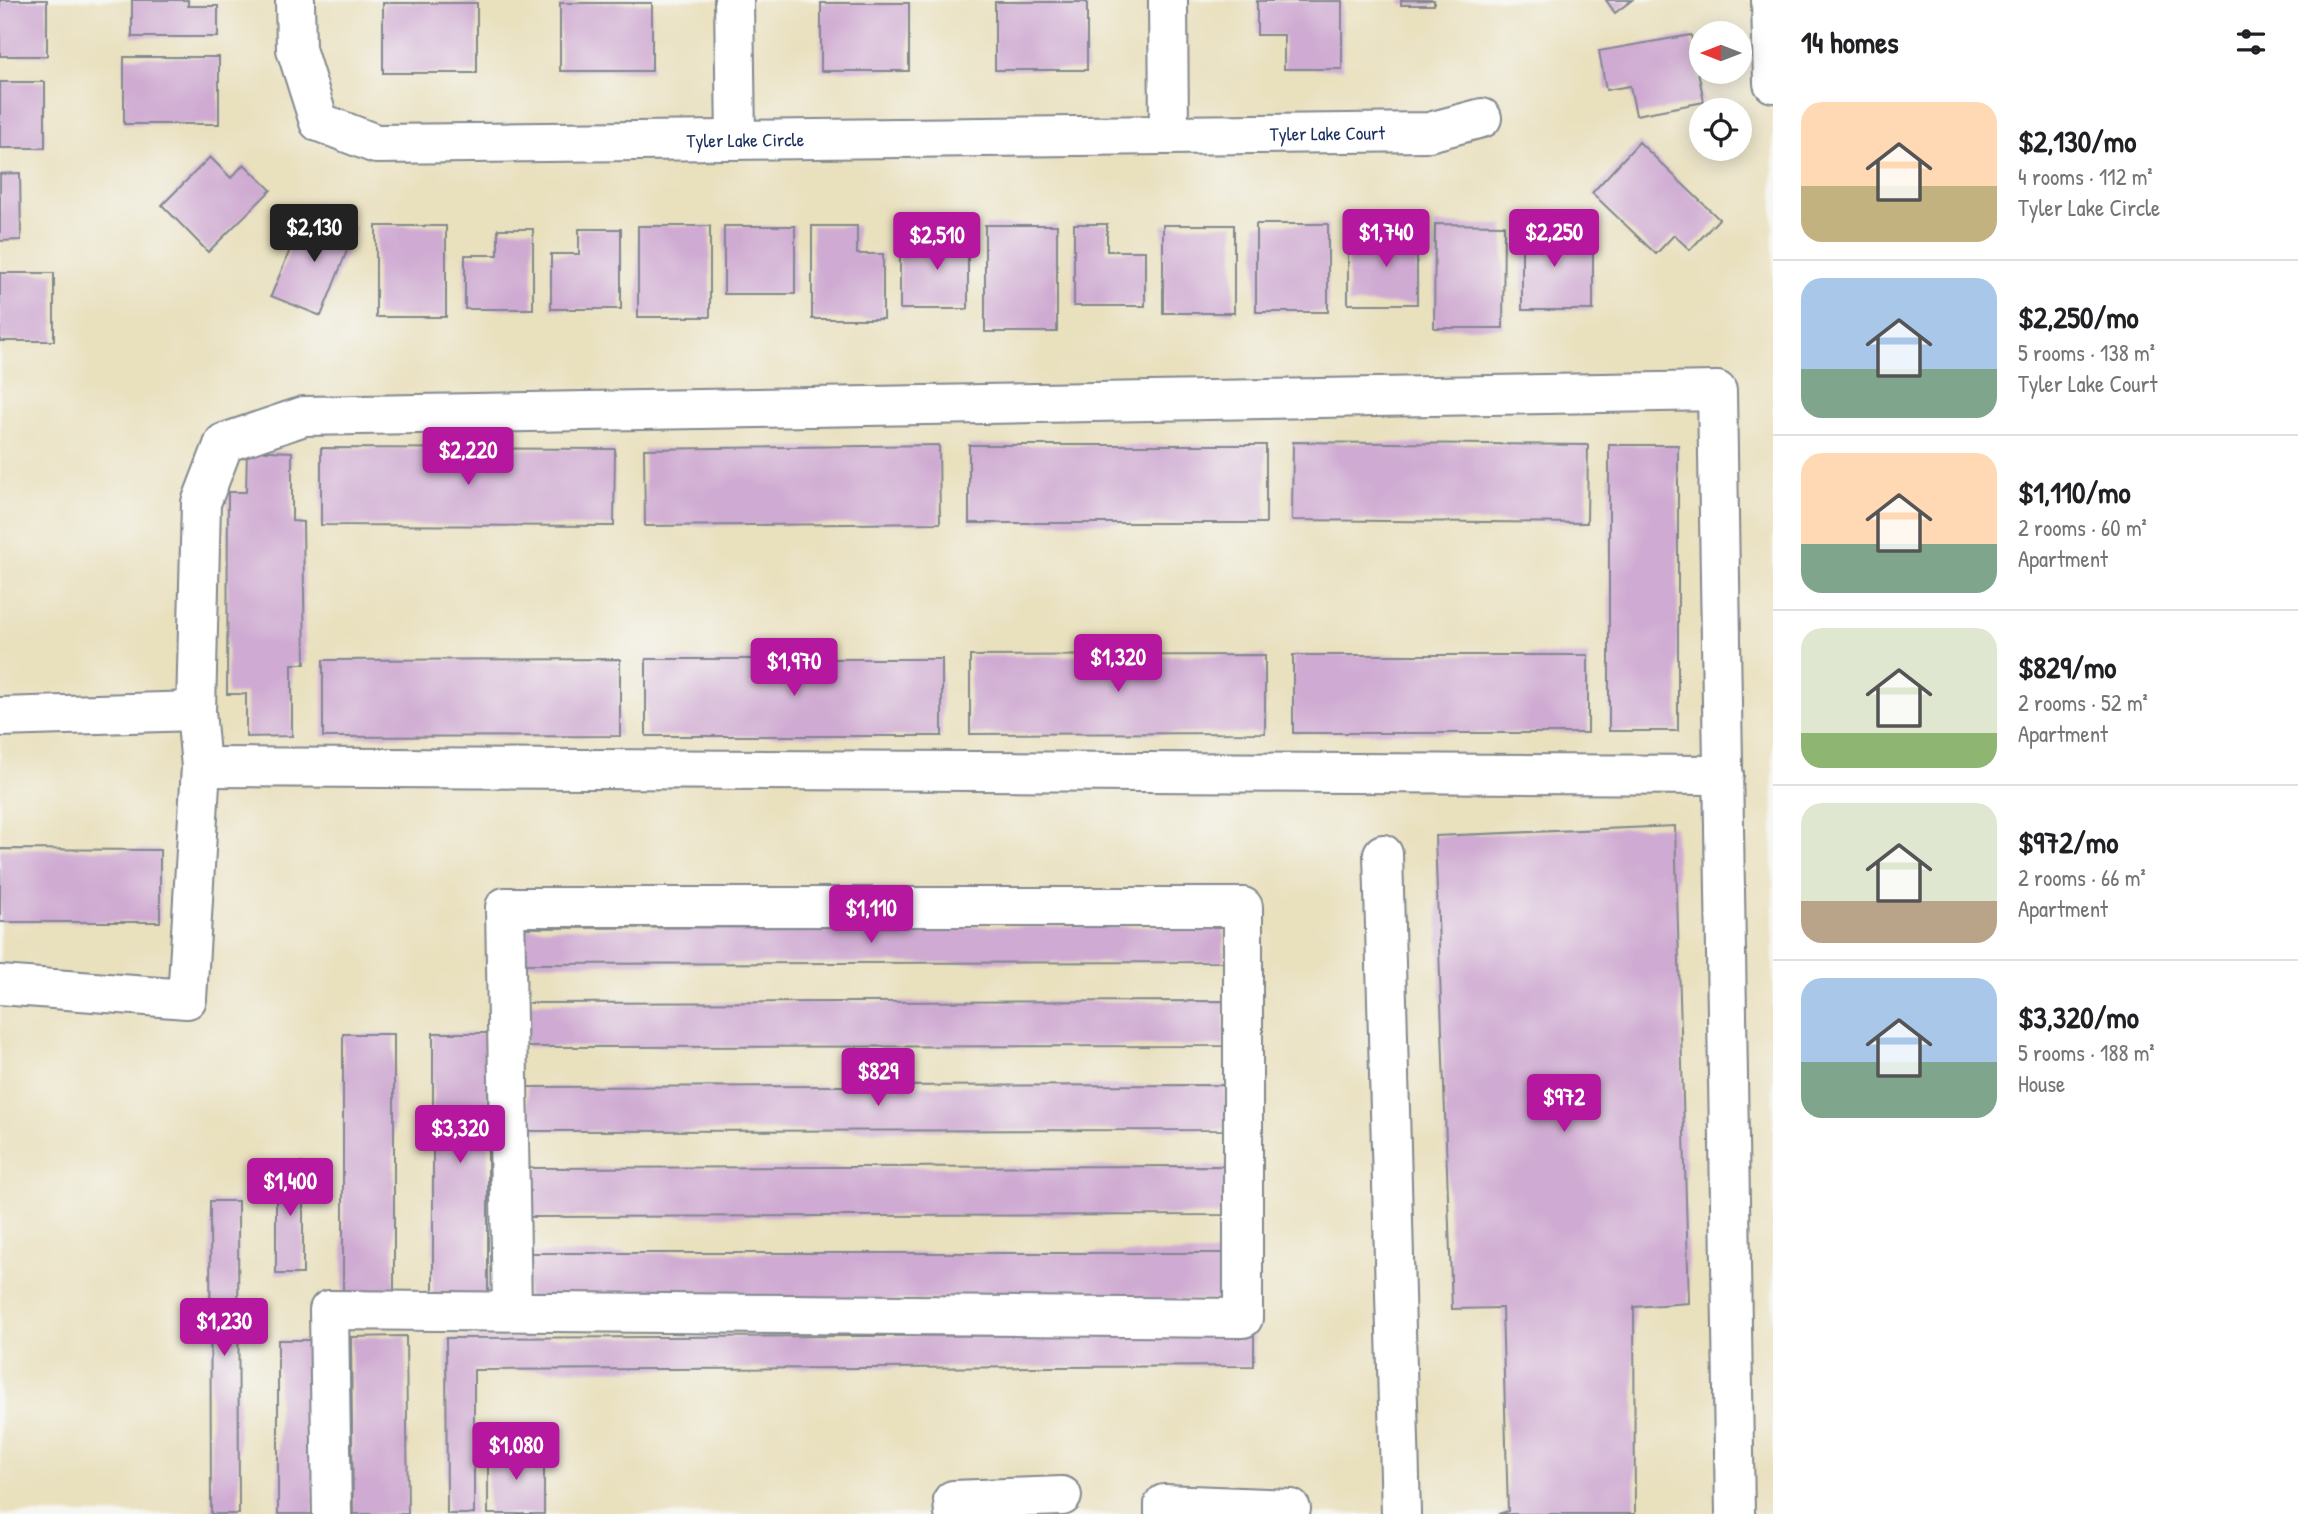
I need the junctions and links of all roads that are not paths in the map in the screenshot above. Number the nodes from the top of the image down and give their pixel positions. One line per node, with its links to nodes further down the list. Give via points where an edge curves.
1 (295, 0): 8 (street, Tyler Lake Circle, via 296,49 319,122 376,144)
2 (734, 0): 8 (street)
3 (1168, 0): 7 (street)
4 (1771, 0): 5 (street)
5 (1773, 83)
6 (1482, 118): 7 (street, Tyler Lake Court, via 1429,132)
7 (1169, 134): 8 (street, Tyler Lake Circle)
8 (736, 140)
9 (196, 711): 10 (street); 11 (street); 12 (street, via 201,503 224,443 304,416 1717,391)
10 (0, 717)
11 (201, 767): 12 (street); 14 (street, via 187,999)
12 (1724, 775): 22 (street)
13 (1383, 854): 21 (street)
14 (0, 985)
15 (512, 1311): 15 (street, via 505,907 1243,907 1243,1318); 18 (street, via 329,1310)
16 (1062, 1496): 19 (street, via 953,1500)
17 (1291, 1509): 20 (street, via 1164,1504)
18 (332, 1514)
19 (954, 1514)
20 (1164, 1514)
21 (1401, 1514)
22 (1735, 1514)

